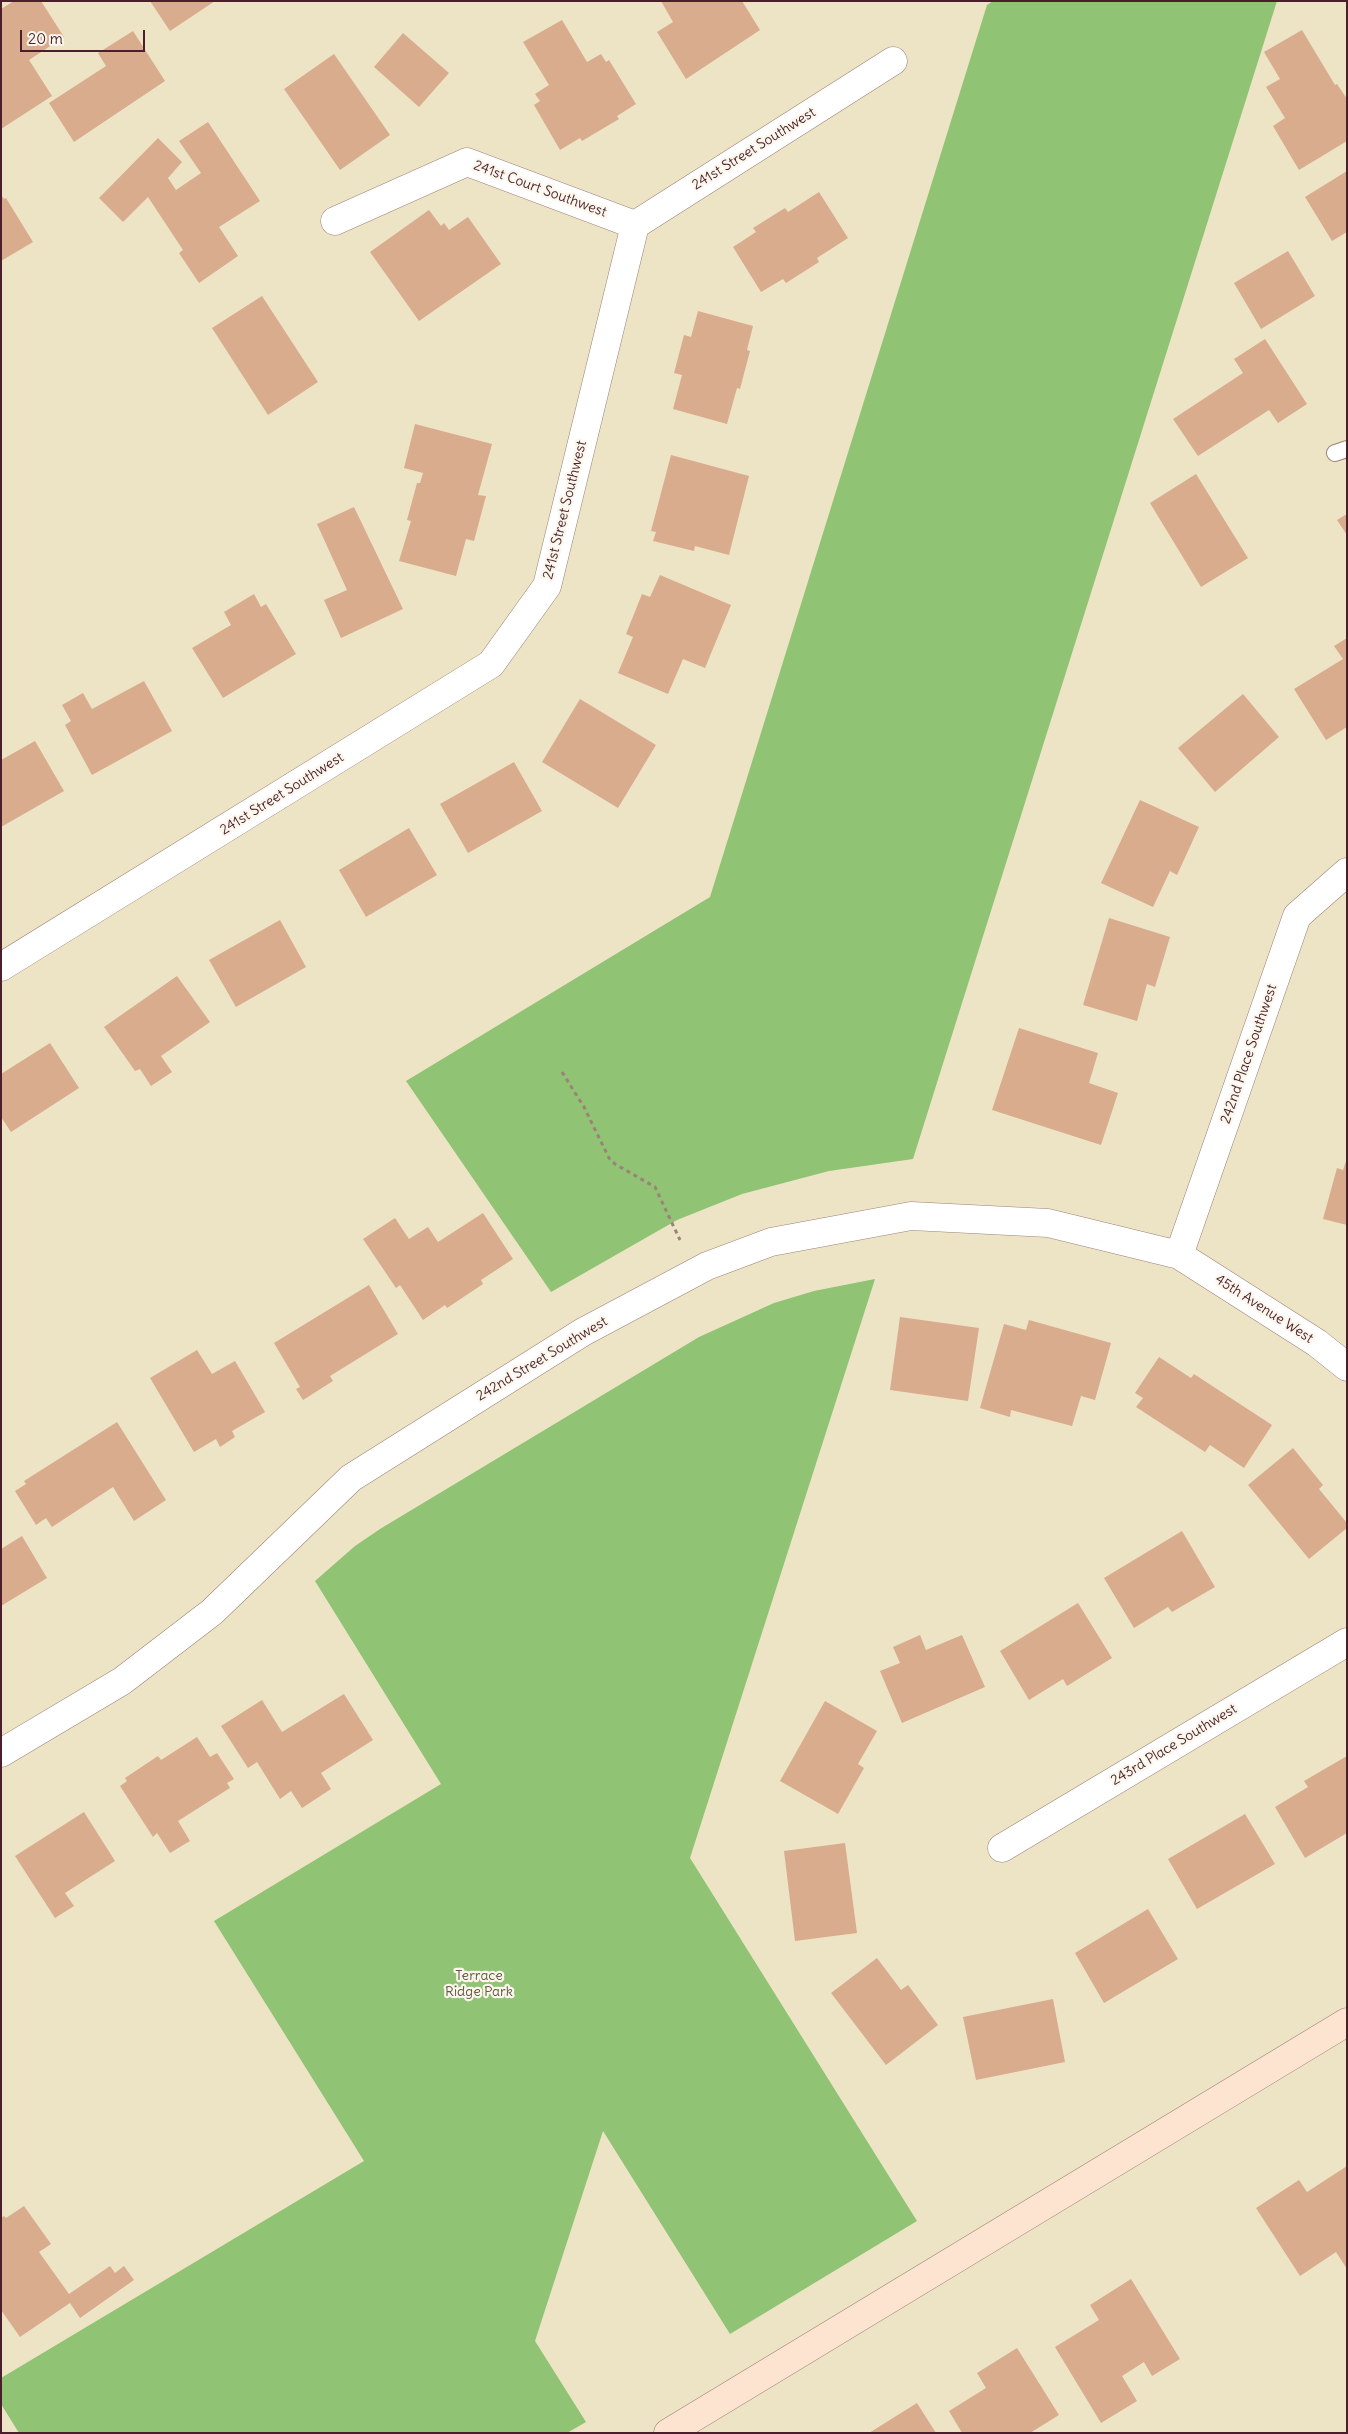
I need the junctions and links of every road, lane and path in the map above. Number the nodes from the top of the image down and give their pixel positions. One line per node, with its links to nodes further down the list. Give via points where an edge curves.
1 (893, 61): 3 (street, 241st Street Southwest)
2 (335, 221): 3 (street, 241st Court Southwest, via 467,162)
3 (635, 225): 5 (street, 241st Street Southwest, via 547,586 491,664)
4 (1347, 872): 7 (street, 242nd Place Southwest, via 1297,916)
5 (1, 967)
6 (562, 1072): 8 (path, via 584,1107 609,1158 656,1187)
7 (1179, 1255): 8 (street, 242nd Street Southwest, via 1048,1223 911,1216 771,1242); 9 (street, 45th Avenue West, via 1318,1343)
8 (695, 1273): 11 (street, 242nd Street Southwest, via 583,1332 351,1478 212,1612 122,1680)
9 (1347, 1368)
10 (1347, 1642): 12 (street, 243rd Place Southwest)
11 (1, 1753)
12 (1002, 1848)
13 (1347, 2022): 14 (main road)
14 (668, 2433)

